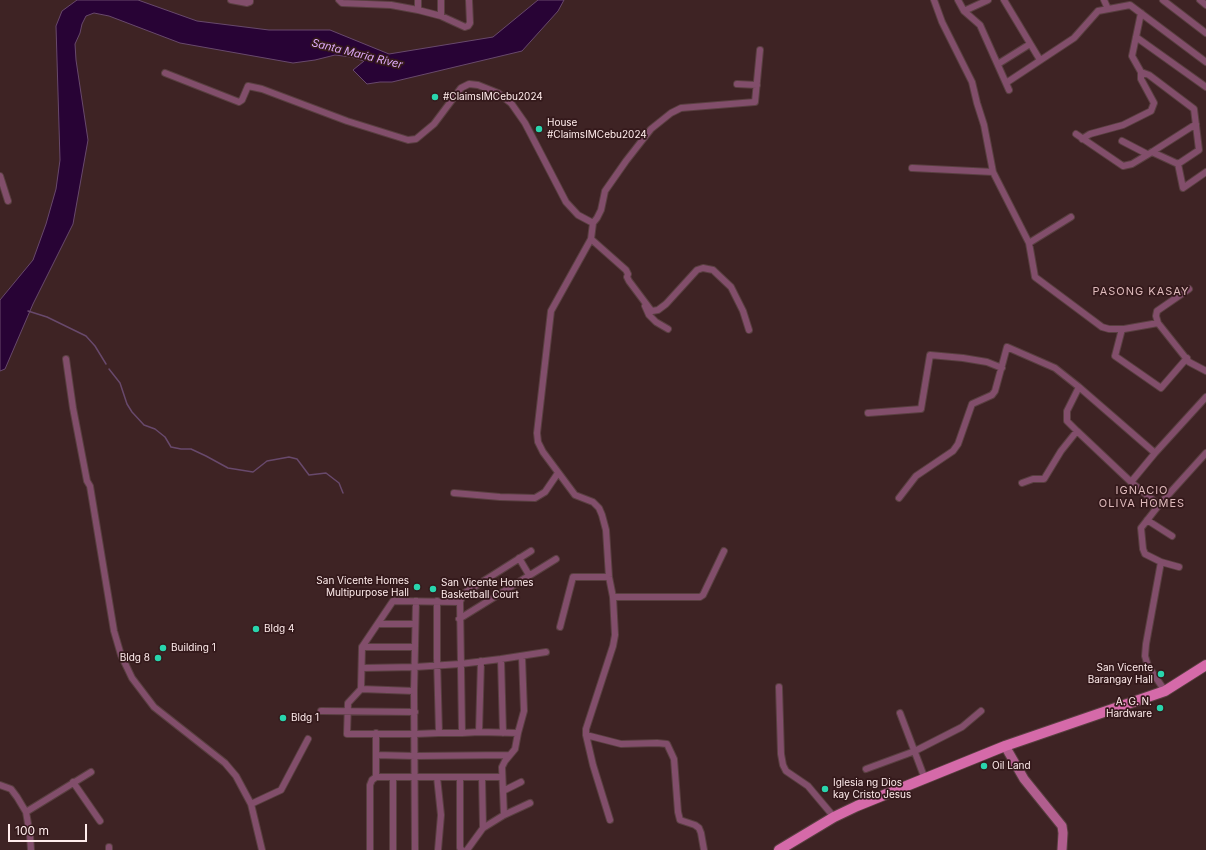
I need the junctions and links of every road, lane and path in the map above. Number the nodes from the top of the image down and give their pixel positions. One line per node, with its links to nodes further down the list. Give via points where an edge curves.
1 (230, 0): 2 (street, via 247,3)
2 (250, 0)
3 (339, 0): 14 (street, via 342,3)
4 (418, 0): 18 (street)
5 (441, 0): 21 (street)
6 (469, 0): 21 (street, via 468,26)
7 (934, 0): 43 (street, via 972,82)
8 (958, 0): 19 (street)
9 (988, 0): 19 (street)
10 (1004, 0): 24 (street)
11 (1104, 0): 17 (street)
12 (1163, 0): 22 (street)
13 (1200, 0): 16 (street)
14 (362, 2): 15 (street)
15 (391, 3): 18 (street)
16 (1206, 5)
17 (1108, 9): 20 (street, via 1130,5); 26 (street, via 1098,11 1074,38)
18 (418, 10): 21 (street)
19 (964, 11): 28 (street, via 980,25)
20 (1141, 13): 23 (street); 27 (street)
21 (441, 16)
22 (1206, 34)
23 (1136, 37): 29 (street, via 1132,56); 34 (street)
24 (1030, 44): 26 (street); 28 (street)
25 (760, 50): 33 (street)
26 (1040, 60): 31 (street)
27 (1206, 62)
28 (998, 64): 31 (street)
29 (1141, 72): 36 (street, via 1149,74 1194,109); 38 (street, via 1141,79 1154,103 1151,111 1123,125 1090,134)
30 (165, 73): 48 (street, via 239,102 248,86 262,89 347,121 408,140 416,139 434,124 460,88 469,84 478,85 498,93 511,103 525,123 566,202 578,215)
31 (1006, 83): 35 (street)
32 (737, 84): 33 (street)
33 (757, 85): 48 (street, via 755,102 681,108 651,129 605,191 601,210)
34 (1206, 87)
35 (1009, 90)
36 (1196, 124): 40 (street); 41 (street, via 1199,150)
37 (1076, 134): 38 (street)
38 (1082, 139): 40 (street, via 1123,166 1132,164)
39 (1122, 141): 40 (street)
40 (1149, 153): 41 (street)
41 (1178, 164): 44 (street, via 1183,188)
42 (912, 168): 43 (street)
43 (993, 172): 50 (street)
44 (1206, 172)
45 (0, 176): 46 (street)
46 (8, 201)
47 (1071, 217): 50 (street)
48 (593, 223): 49 (street)
49 (591, 239): 52 (street, via 626,270 629,281); 67 (street, via 551,311 537,433 543,452)
50 (1029, 243): 55 (street, via 1034,272 1039,280 1102,327)
51 (1188, 289): 53 (street, via 1157,311)
52 (644, 302): 54 (street, via 649,315); 56 (street, via 650,309 658,310 697,270 713,270 731,287)
53 (1158, 323): 55 (street); 57 (street)
54 (668, 329)
55 (1122, 329): 57 (street, via 1114,356 1161,388)
56 (749, 330)
57 (1187, 358): 60 (street)
58 (66, 359): 140 (street, via 114,631 121,656 132,678 154,707 225,763 236,776)
59 (1002, 368): 61 (street, via 1007,347 1055,368); 63 (street, via 987,362 930,355 921,409); 71 (street, via 992,395 972,404 958,444 953,451 916,476)
60 (1206, 371)
61 (1080, 387): 64 (street, via 1067,411 1067,421); 65 (street)
62 (1206, 397): 65 (street)
63 (868, 413)
64 (1077, 431): 68 (street); 69 (street, via 1044,479)
65 (1154, 453): 68 (street)
66 (1206, 453): 72 (street)
67 (558, 473): 70 (street, via 545,492 535,498); 82 (street, via 575,495 593,502 602,515 606,530)
68 (1131, 482): 72 (street)
69 (1022, 483)
70 (454, 493)
71 (899, 498)
72 (1159, 505): 73 (street)
73 (1147, 520): 74 (street); 79 (street, via 1140,528 1143,549 1149,557)
74 (1172, 536)
75 (531, 551): 77 (street)
76 (724, 551): 83 (street, via 700,597)
77 (519, 558): 81 (street); 86 (street, via 463,594)
78 (556, 559): 81 (street)
79 (1161, 562): 80 (street); 105 (street, via 1145,656 1148,666)
80 (1180, 567)
81 (529, 575): 87 (street)
82 (608, 577): 83 (street); 90 (street, via 573,577)
83 (613, 597): 118 (street, via 615,636)
84 (416, 601): 85 (street); 88 (street, via 393,601); 89 (street)
85 (437, 601): 86 (street); 99 (street)
86 (460, 602): 87 (street)
87 (460, 619): 97 (street)
88 (378, 624): 89 (street); 91 (street)
89 (415, 624): 92 (street)
90 (560, 627)
91 (362, 647): 92 (street); 101 (street)
92 (415, 647): 100 (street)
93 (546, 652): 94 (street)
94 (522, 657): 95 (street); 116 (street, via 524,711)
95 (501, 659): 96 (street); 115 (street)
96 (481, 661): 97 (street); 111 (street)
97 (460, 664): 99 (street); 114 (street)
98 (1206, 665): 105 (main road)
99 (437, 666): 100 (street); 113 (street)
100 (415, 667): 101 (street); 104 (street)
101 (362, 668): 103 (street)
102 (778, 687): 143 (street, via 783,765 786,771 808,786)
103 (362, 689): 104 (street); 107 (street, via 348,703)
104 (414, 691): 109 (street)
105 (1165, 691): 120 (main road)
106 (321, 711): 107 (street)
107 (348, 711): 109 (street); 112 (street, via 347,734)
108 (982, 711): 121 (street, via 962,728)
109 (415, 712): 117 (street)
110 (900, 714): 121 (street)
111 (479, 732): 114 (street); 115 (street)
112 (376, 733): 117 (street); 122 (street)
113 (439, 733): 114 (street); 117 (street)
114 (462, 733)
115 (503, 733): 116 (street)
116 (518, 733): 123 (street, via 515,749)
117 (415, 734): 124 (street)
118 (586, 735): 144 (street); 155 (street, via 621,744 667,744 674,758 680,820 699,828)
119 (308, 739): 140 (street, via 281,790)
120 (1005, 746): 134 (main road); 157 (street, via 1024,778 1062,826)
121 (914, 751): 125 (street); 134 (street)
122 (376, 755): 124 (street); 127 (street)
123 (509, 755): 124 (street); 133 (street, via 502,767)
124 (415, 756): 129 (street)
125 (866, 769)
126 (91, 772): 135 (street)
127 (376, 777): 128 (street); 149 (street, via 370,785)
128 (394, 777): 129 (street); 150 (street)
129 (415, 777): 130 (street); 151 (street)
130 (437, 777): 131 (street); 152 (street, via 441,815)
131 (460, 777): 132 (street); 153 (street)
132 (482, 777): 133 (street); 146 (street)
133 (502, 777): 138 (street)
134 (925, 779): 143 (main road)
135 (73, 782): 141 (street); 145 (street)
136 (521, 782): 138 (street)
137 (0, 785): 141 (street, via 11,789)
138 (503, 791): 142 (street)
139 (530, 803): 142 (street)
140 (251, 804): 148 (street)
141 (26, 812): 147 (street)
142 (504, 815): 146 (street)
143 (834, 817): 156 (main road)
144 (610, 820)
145 (100, 821)
146 (483, 828): 154 (street)
147 (31, 850)
148 (262, 850)
149 (370, 850)
150 (393, 850)
151 (415, 850)
152 (438, 850)
153 (462, 850)
154 (468, 850)
155 (704, 850)
156 (779, 850)
157 (1062, 850)

